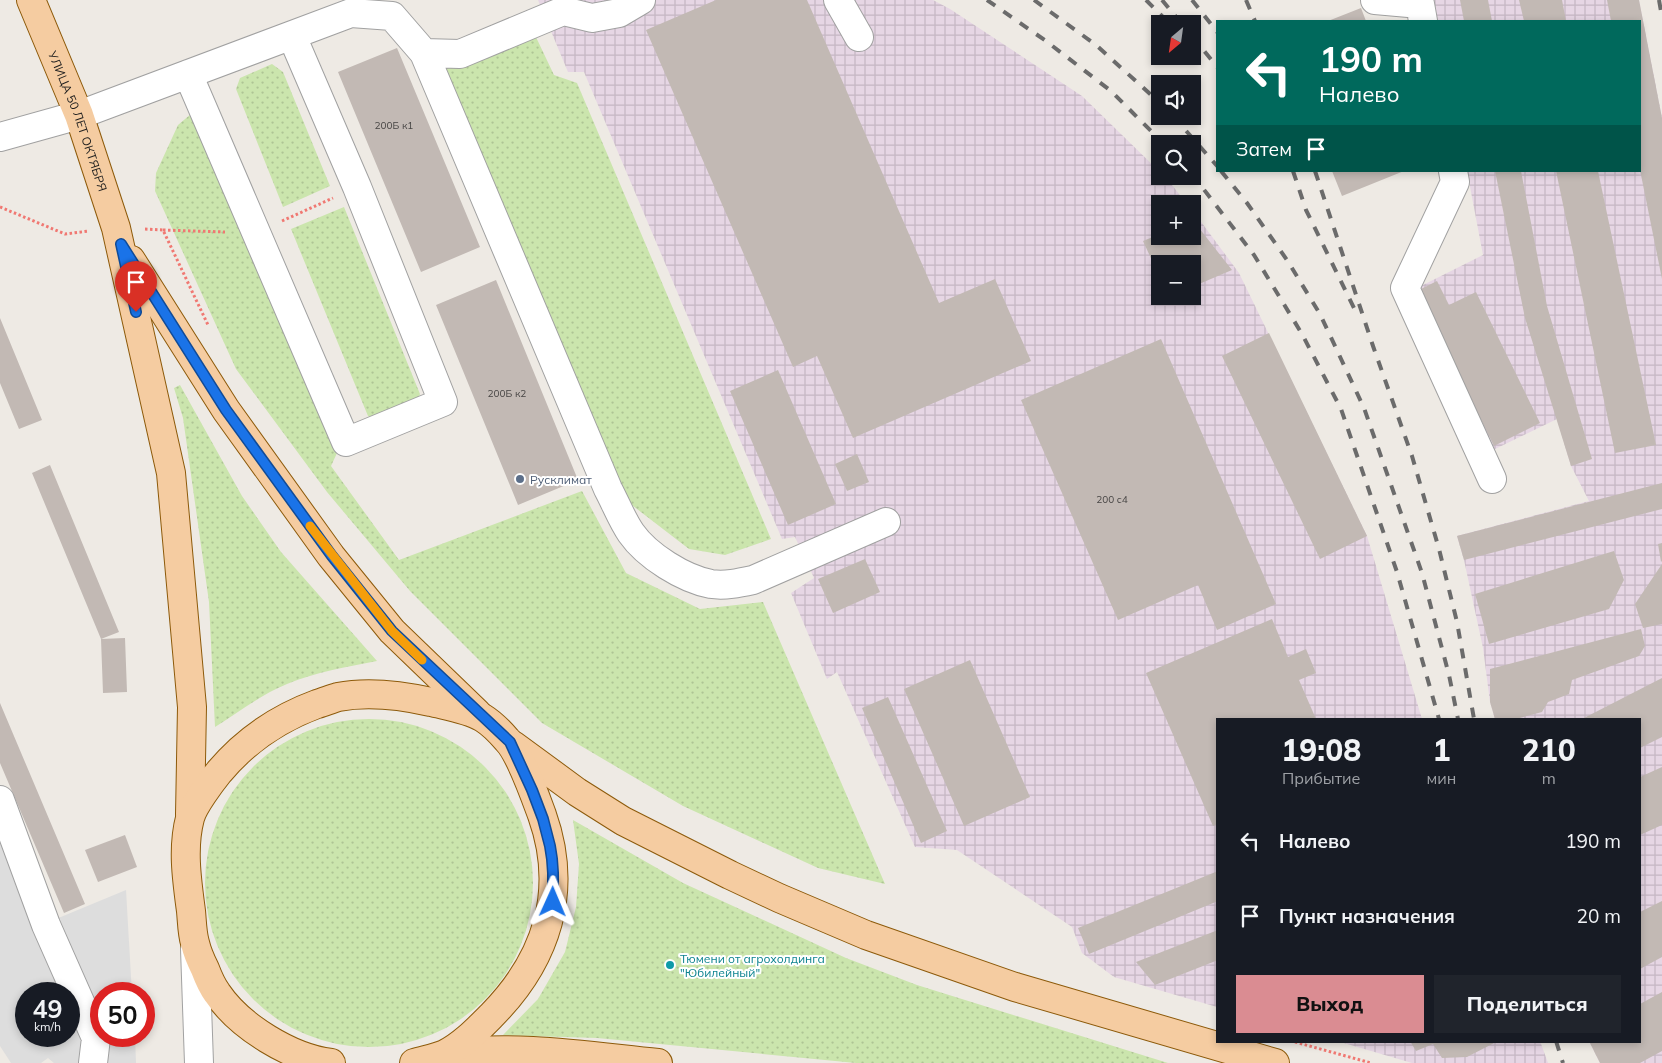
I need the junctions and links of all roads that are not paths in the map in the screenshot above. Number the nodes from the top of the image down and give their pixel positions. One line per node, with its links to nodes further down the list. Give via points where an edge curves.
1 (31, 0): 10 (main road, УЛИЦА 50 ЛЕТ ОКТЯБРЯ)
2 (641, 0): 8 (street, via 619,13 592,18 563,11 460,54)
3 (838, 0): 7 (street)
4 (1375, 0): 5 (street, via 1420,4)
5 (1423, 20)
6 (292, 36): 8 (street, via 351,12 392,16); 9 (street); 9 (street, via 443,402 346,442)
7 (859, 37)
8 (424, 53): 15 (street, via 608,489 632,534 648,551 688,576 711,584 732,584 753,580)
9 (188, 74): 10 (street)
10 (79, 115): 11 (street); 13 (main road, УЛИЦА 50 ЛЕТ ОКТЯБРЯ)
11 (0, 137)
12 (1452, 172): 14 (street, via 1455,182 1404,288)
13 (119, 236): 16 (main road, via 226,410 332,556 392,631); 19 (main road, via 171,473 192,707)
14 (1492, 479)
15 (886, 522)
16 (483, 718): 17 (main road); 19 (main road, via 405,696 338,697 301,710 272,726 234,754 212,780)
17 (510, 742): 21 (main road, via 543,819 550,846 553,902 534,961 519,982 478,1029); 27 (main road, via 577,792 623,821 779,898 866,935 1016,987)
18 (0, 800): 22 (street, via 46,925 96,1038)
19 (190, 816): 20 (main road, via 186,877)
20 (195, 945): 23 (street); 24 (main road, via 216,993 239,1018 266,1038 294,1052)
21 (444, 1054): 25 (main road); 26 (main road, via 485,1050 538,1052)
22 (93, 1063)
23 (199, 1063)
24 (331, 1063)
25 (414, 1063)
26 (658, 1063)
27 (1275, 1063)

